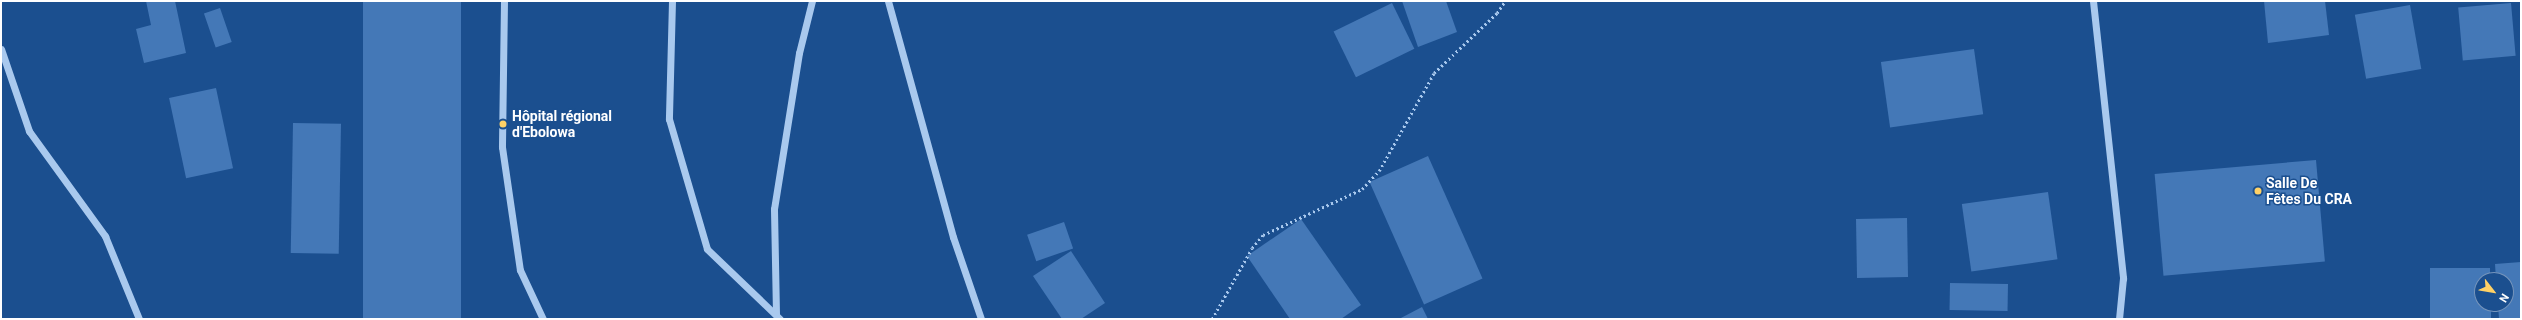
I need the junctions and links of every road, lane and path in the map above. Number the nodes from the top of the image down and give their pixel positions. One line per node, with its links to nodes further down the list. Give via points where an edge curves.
1 (504, 1): 10 (street, via 502,147 520,270)
2 (672, 1): 8 (street, via 669,119 707,249)
3 (812, 1): 8 (street, via 799,53 774,209)
4 (888, 1): 11 (street, via 953,237)
5 (1505, 1): 12 (path, via 1497,13 1434,73 1379,171 1362,189 1263,235 1252,248)
6 (2093, 1): 13 (street, via 2123,278)
7 (1, 49): 9 (street, via 29,131 105,236)
8 (778, 316)
9 (139, 319)
10 (543, 319)
11 (981, 319)
12 (1212, 319)
13 (2119, 319)

